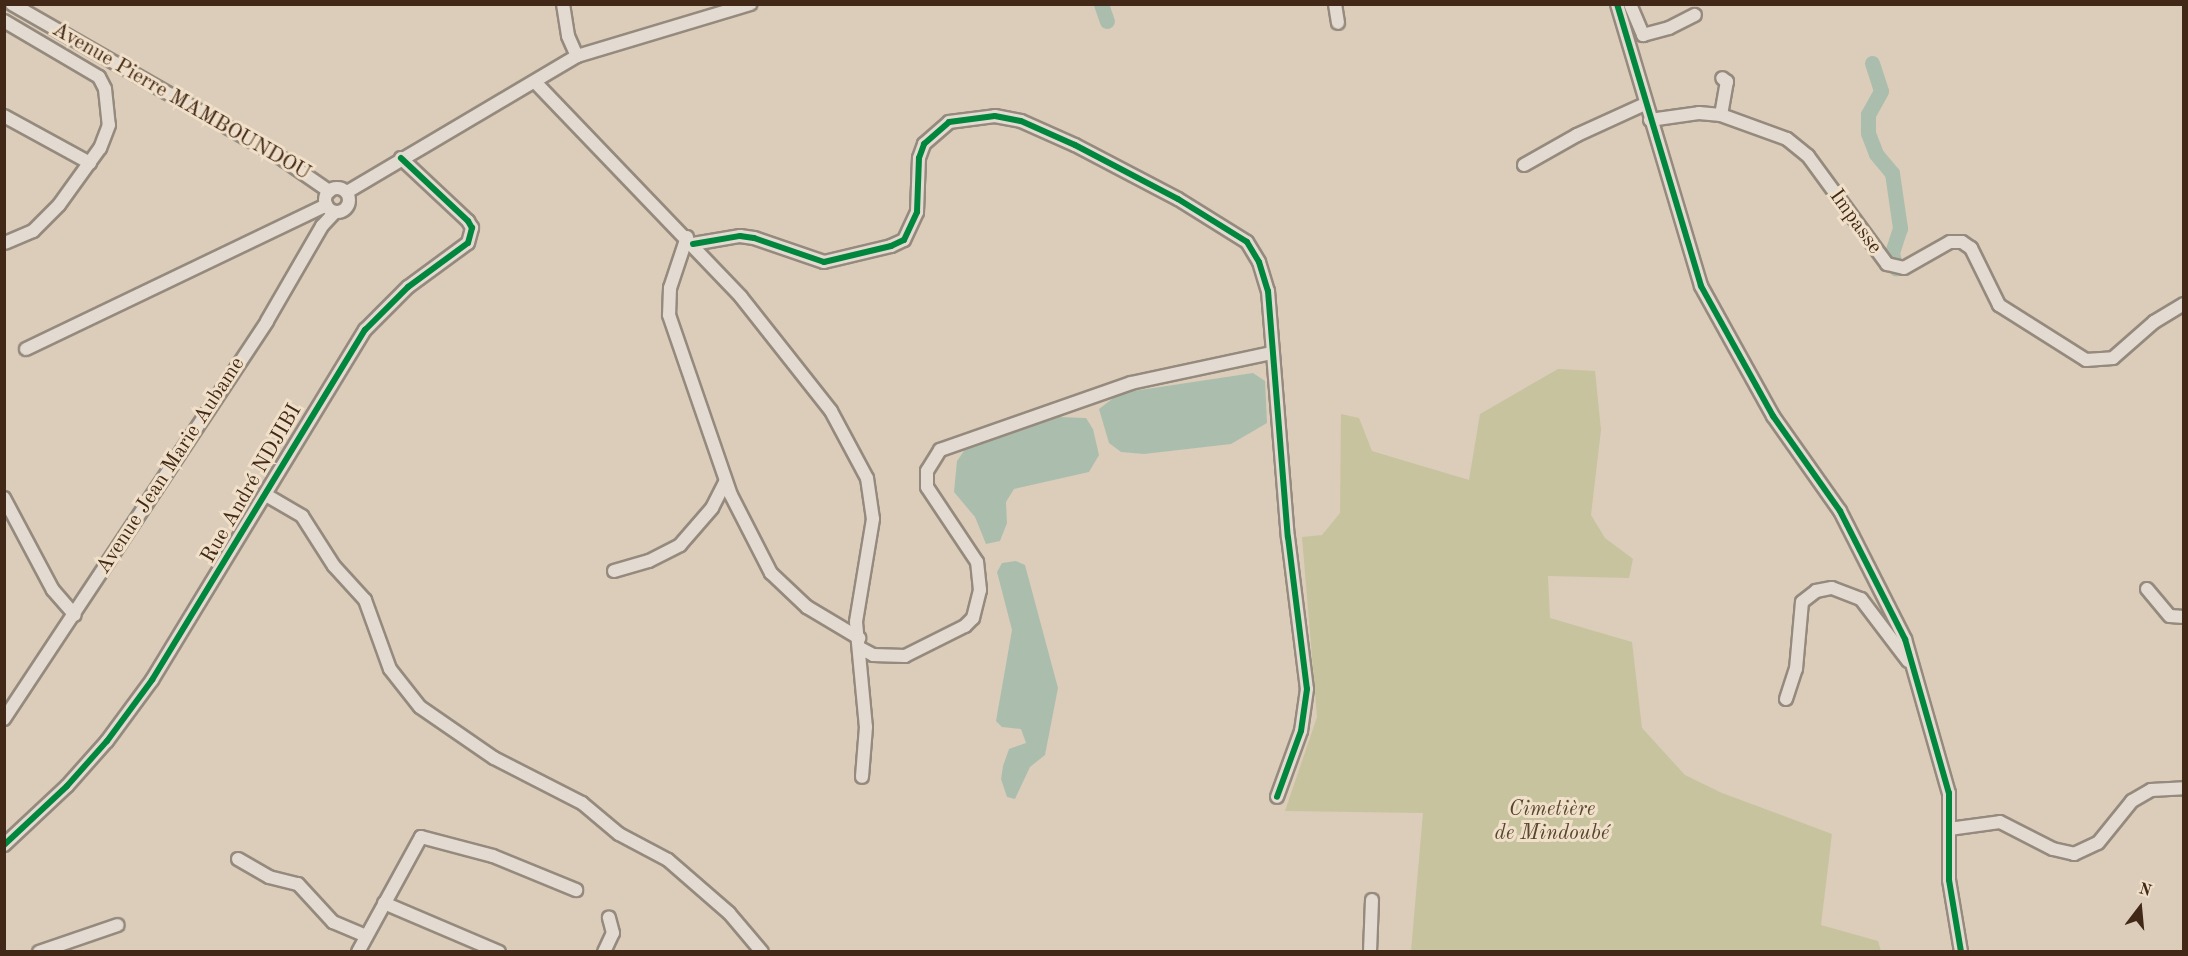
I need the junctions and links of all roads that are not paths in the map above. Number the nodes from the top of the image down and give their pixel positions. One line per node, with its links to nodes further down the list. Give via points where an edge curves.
1 (12, 4): 20 (street, Avenue Pierre MAMBOUNDOU)
2 (563, 4): 10 (street, via 568,36)
3 (750, 4): 10 (street)
4 (1335, 4): 9 (street)
5 (1617, 4): 13 (street)
6 (1630, 4): 7 (street, via 1643,34 1669,28)
7 (1695, 15)
8 (4, 21): 18 (street, via 99,77 105,89 109,125 107,137)
9 (1338, 23)
10 (577, 56): 12 (street)
11 (1722, 78): 14 (street, via 1727,82)
12 (536, 83): 17 (street); 23 (street)
13 (1645, 104): 16 (street); 19 (street)
14 (1721, 115): 16 (street, Impasse, via 1698,113); 25 (street, Impasse, via 1765,128 1808,156 1887,264 1904,268 1950,242 1962,243 1971,248 1999,305 2086,360 2113,358 2154,322)
15 (4, 116): 18 (street)
16 (1650, 120): 36 (street, via 1701,286 1773,416 1840,511 1900,624)
17 (401, 158): 21 (street); 29 (street, Rue André NDJIBI, via 468,221 472,237 408,287 365,330)
18 (90, 163): 24 (street, via 39,225)
19 (1524, 165)
20 (324, 186): 21 (street); 22 (street)
21 (347, 192): 22 (street, Avenue Jean Marie Aubame, via 347,208)
22 (331, 208): 26 (street); 33 (street, Avenue Jean Marie Aubame, via 267,321)
23 (690, 241): 27 (street, via 754,238 824,262 891,246 904,240 913,226 919,158 935,130 949,122 1008,118 1075,145 1179,199 1247,242 1259,262 1268,291); 28 (street, via 670,288 669,315); 35 (street, via 741,297 831,411 867,478 873,519 858,591)
24 (5, 243)
25 (2184, 304)
26 (26, 349)
27 (1271, 353): 35 (street, via 1131,383 940,450 927,471 927,488 977,562 980,590 973,618 966,626 905,656 873,655); 41 (street, via 1307,689 1301,731)
28 (726, 481): 31 (street, via 712,508 680,545 649,561); 35 (street, via 771,573 807,607)
29 (266, 495): 43 (street, Rue André NDJIBI, via 125,719 67,786); 55 (street, via 302,516 334,566 365,600 390,669 420,707 494,758 582,803 619,834 668,860 729,913)
30 (5, 499): 33 (street, via 53,590)
31 (614, 571)
32 (2147, 589): 34 (street, via 2170,616)
33 (75, 615): 38 (street, Avenue Jean Marie Aubame)
34 (2184, 617)
35 (859, 643): 39 (street, via 866,727)
36 (1914, 670): 37 (street, via 1862,599 1832,588 1816,591 1802,602 1796,669); 42 (street, via 1949,793)
37 (1786, 699)
38 (4, 719)
39 (862, 777)
40 (2184, 788): 42 (street, via 2151,790 2132,801 2098,843 2074,854 2052,849 2000,822)
41 (1277, 797)
42 (1949, 830): 57 (street, via 1948,880)
43 (4, 844)
44 (238, 859): 50 (street, via 269,878 298,884 333,922)
45 (576, 890): 47 (street, via 493,856 426,836 416,840)
46 (1372, 900): 56 (street)
47 (384, 903): 50 (street); 53 (street)
48 (609, 918): 54 (street, via 613,933)
49 (118, 925): 51 (street)
50 (366, 936): 52 (street)
51 (39, 951)
52 (358, 951)
53 (499, 951)
54 (604, 951)
55 (762, 951)
56 (1370, 951)
57 (1961, 951)

